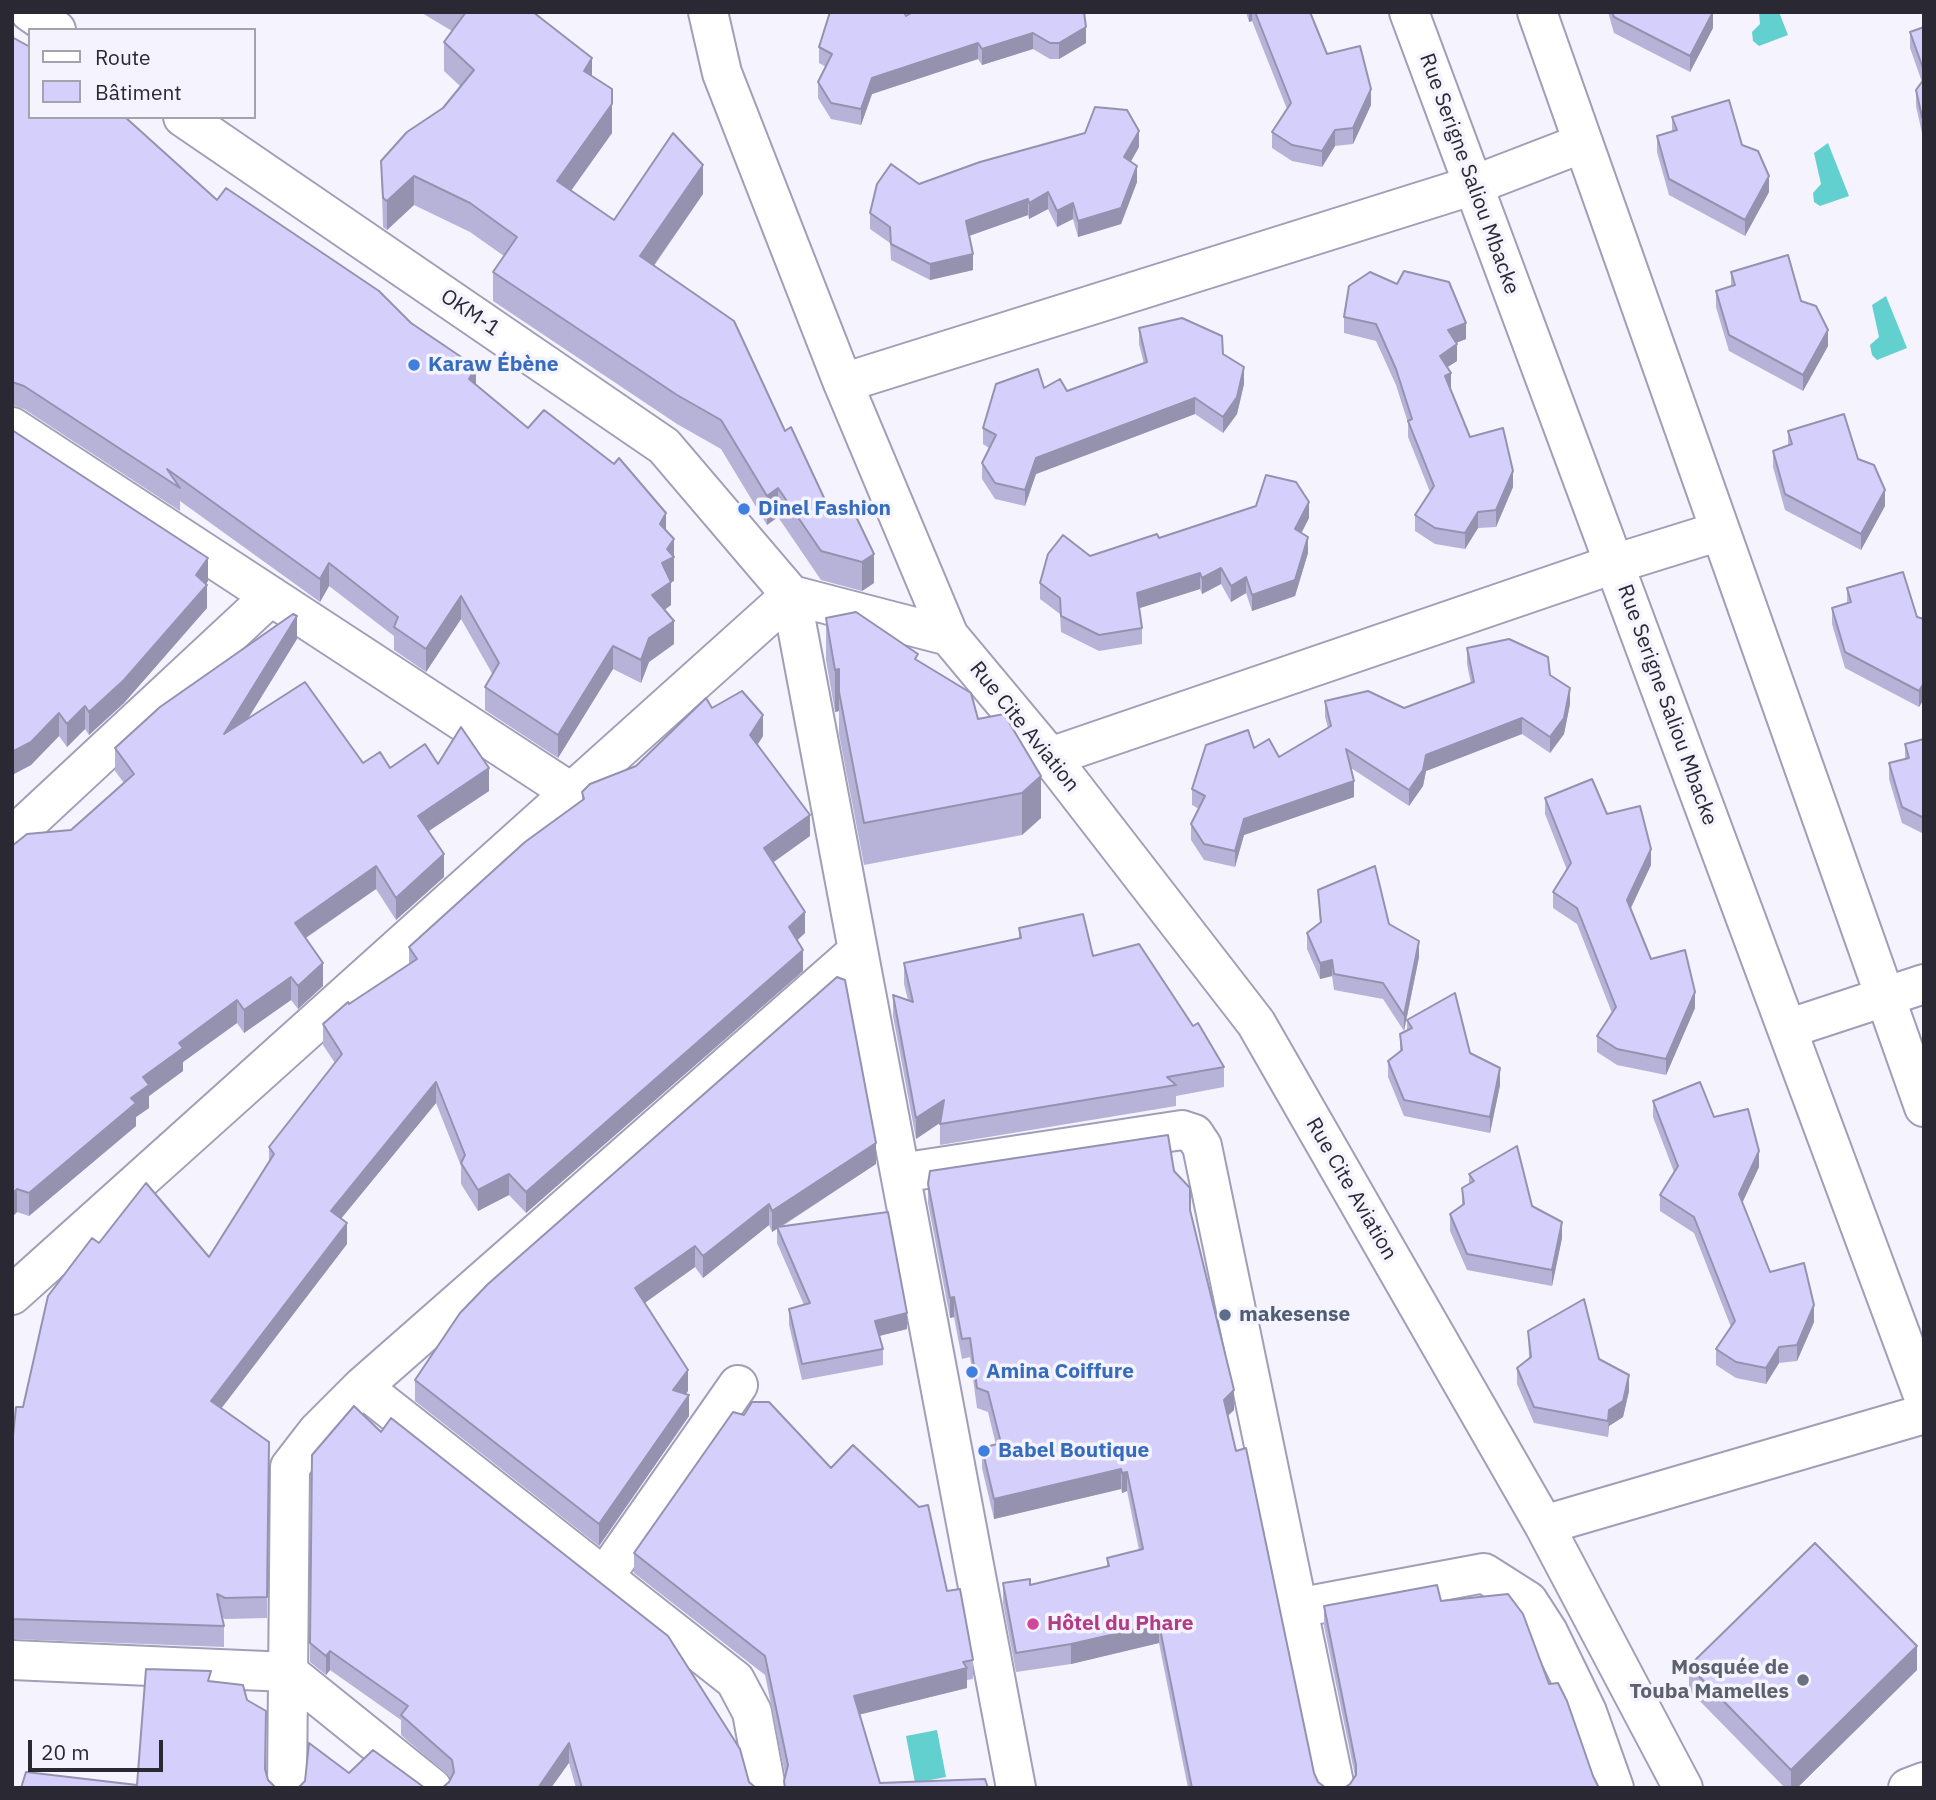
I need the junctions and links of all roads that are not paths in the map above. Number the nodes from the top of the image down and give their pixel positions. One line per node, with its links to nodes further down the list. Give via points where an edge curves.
1 (30, 12): 5 (street)
2 (1409, 12): 8 (street, Rue Serigne Saliou Mbacke)
3 (1537, 12): 7 (street)
4 (712, 13): 9 (street, Rue Cite Aviation, via 722,73)
5 (52, 28)
6 (186, 119): 13 (street, OKM-1, via 664,446)
7 (1583, 144): 8 (street); 11 (street)
8 (1474, 185): 9 (street); 12 (street, Rue Serigne Saliou Mbacke)
9 (843, 383): 15 (street, Rue Cite Aviation)
10 (12, 427): 14 (street)
11 (1720, 531): 12 (street); 21 (street)
12 (1614, 564): 16 (street); 22 (street, Rue Serigne Saliou Mbacke)
13 (791, 595): 15 (street); 17 (street); 19 (street)
14 (271, 596): 17 (street); 18 (street)
15 (949, 636): 16 (street, Rue Cite Aviation)
16 (1050, 757): 30 (street, Rue Cite Aviation, via 1256,1023)
17 (569, 791): 25 (street)
18 (13, 836)
19 (858, 951): 24 (street); 27 (street)
20 (1924, 984): 21 (street)
21 (1883, 998): 22 (street); 23 (street)
22 (1787, 1029): 28 (street, Rue Serigne Saliou Mbacke)
23 (1924, 1107)
24 (900, 1173): 32 (street, via 1182,1130 1194,1134 1202,1146); 39 (street)
25 (12, 1295)
26 (738, 1385): 31 (street)
27 (362, 1387): 31 (street); 34 (street, via 290,1467)
28 (1924, 1398)
29 (1924, 1414): 30 (street)
30 (1544, 1525): 42 (street, Rue Cite Aviation)
31 (604, 1577): 38 (street, via 735,1680 752,1712)
32 (1297, 1608): 40 (street); 41 (street, via 1484,1573 1528,1601 1548,1632 1587,1712)
33 (12, 1660): 34 (street)
34 (288, 1672): 36 (street); 37 (street)
35 (1924, 1782): 43 (street)
36 (287, 1788)
37 (432, 1788)
38 (766, 1788)
39 (1016, 1788)
40 (1335, 1788)
41 (1614, 1788)
42 (1683, 1788)
43 (1908, 1788)

